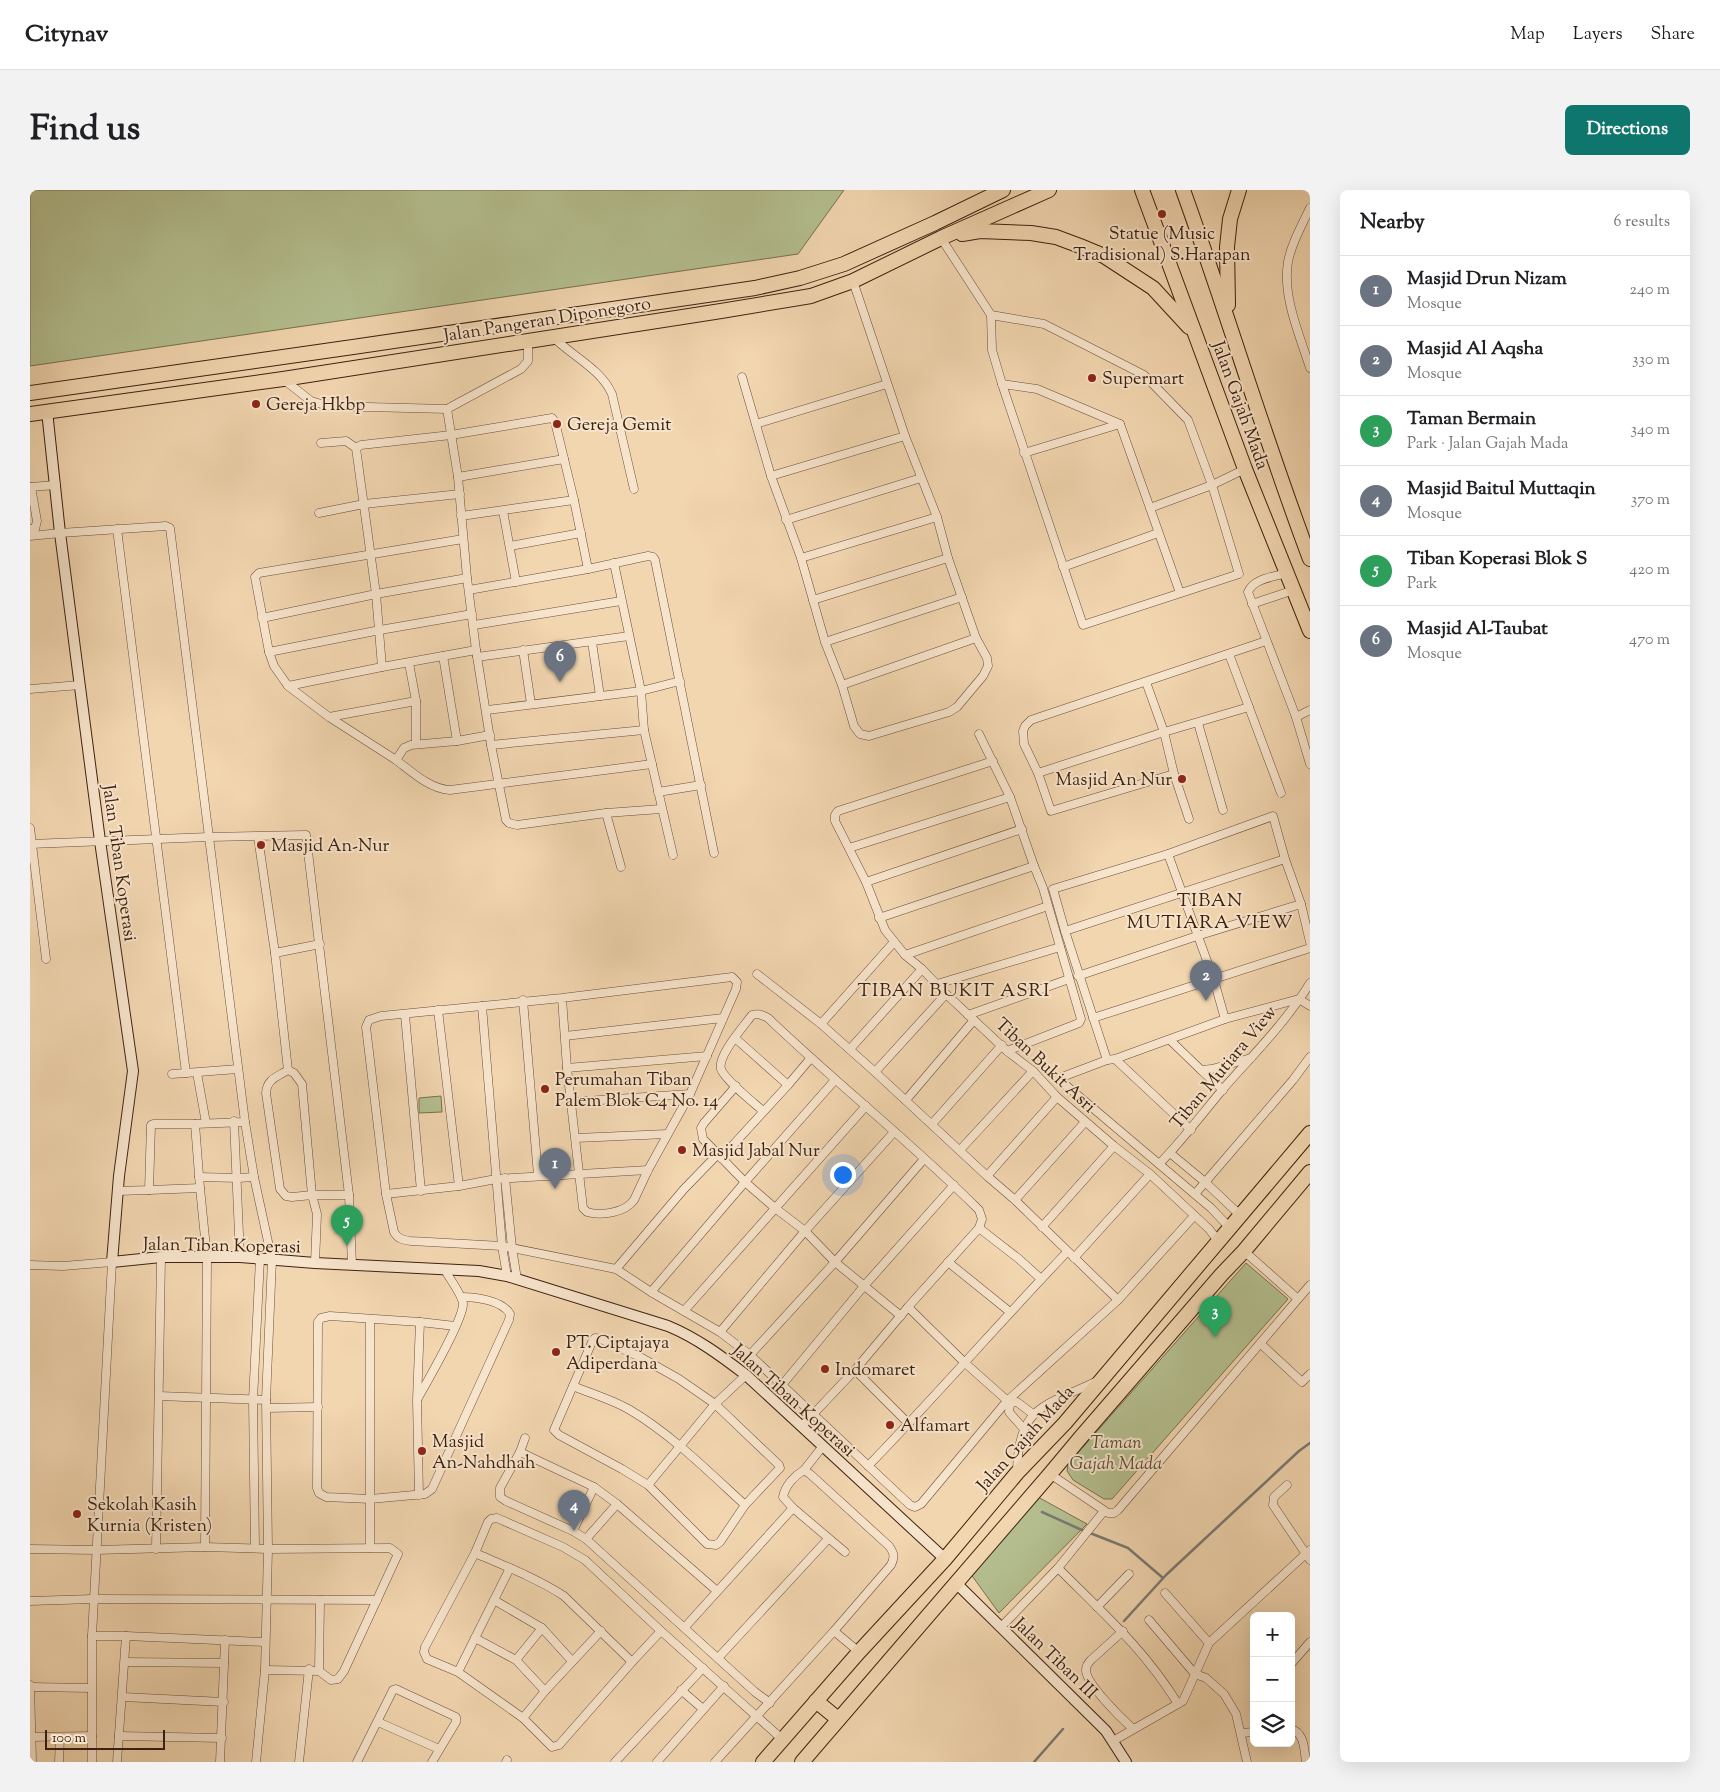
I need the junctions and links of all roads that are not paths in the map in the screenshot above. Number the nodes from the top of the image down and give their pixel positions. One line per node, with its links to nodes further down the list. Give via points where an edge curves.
1 (1002, 190): 9 (highway, Jalan Pangeran Diponegoro, via 936,223 836,266 780,282)
2 (1049, 190): 7 (highway, Jalan Pangeran Diponegoro)
3 (1142, 190): 13 (highway, Jalan Gajah Mada)
4 (1183, 190): 12 (highway, Jalan Gajah Mada)
5 (1239, 190): 12 (highway, via 1230,219 1227,247)
6 (1310, 208): 18 (street, via 1288,262 1287,284)
7 (941, 238): 8 (highway, Jalan Pangeran Diponegoro); 11 (street); 13 (highway, via 980,231 1030,233 1080,246 1104,256 1153,288)
8 (853, 280): 10 (highway, Jalan Pangeran Diponegoro, via 811,296); 21 (street)
9 (712, 295): 10 (highway); 16 (highway, Jalan Pangeran Diponegoro)
10 (711, 312): 14 (highway, Jalan Pangeran Diponegoro)
11 (991, 315): 22 (street, via 992,350); 40 (street, via 1044,324 1144,375 1188,420)
12 (1227, 320): 63 (highway, Jalan Gajah Mada)
13 (1195, 334): 35 (highway, Jalan Gajah Mada)
14 (552, 338): 15 (highway, Jalan Pangeran Diponegoro); 42 (street, via 601,376 608,386)
15 (528, 341): 17 (highway, Jalan Pangeran Diponegoro); 24 (street, via 528,361 520,369)
16 (353, 347): 17 (highway); 23 (highway, Jalan Pangeran Diponegoro)
17 (357, 368): 20 (highway, Jalan Pangeran Diponegoro)
18 (1310, 368)
19 (742, 377): 27 (street)
20 (283, 379): 24 (street, via 311,401 328,406); 25 (highway, Jalan Pangeran Diponegoro)
21 (887, 384): 27 (street); 30 (street)
22 (1002, 384): 28 (street, via 1037,389); 33 (street)
23 (30, 393)
24 (447, 409): 29 (street)
25 (47, 411): 26 (highway, Jalan Pangeran Diponegoro); 39 (street, Jalan Tiban Koperasi)
26 (30, 414)
27 (756, 424): 36 (street)
28 (1120, 424): 33 (street); 46 (street)
29 (451, 435): 32 (street); 34 (street, via 552,418); 37 (street)
30 (905, 436): 36 (street); 38 (street)
31 (320, 443): 32 (street, via 346,441)
32 (356, 448): 45 (street)
33 (1024, 452): 65 (street)
34 (564, 459): 37 (street); 44 (street)
35 (1245, 469): 40 (street); 67 (highway, Jalan Gajah Mada)
36 (771, 476): 51 (street)
37 (458, 477): 43 (street)
38 (921, 478): 50 (street); 51 (street)
39 (56, 485): 41 (street); 54 (street, Jalan Tiban Koperasi)
40 (1212, 485): 46 (street); 72 (street, via 1239,574)
41 (31, 487): 52 (street, via 36,521 35,529)
42 (634, 489)
43 (460, 494): 45 (street); 49 (street)
44 (574, 500): 47 (street); 55 (street)
45 (364, 504): 48 (street); 60 (street)
46 (1150, 508): 56 (street)
47 (503, 511): 49 (street); 59 (street)
48 (319, 514)
49 (462, 516): 58 (street)
50 (937, 518): 61 (street); 62 (street)
51 (786, 520): 61 (street)
52 (30, 529)
53 (117, 529): 54 (street); 135 (street, via 170,528); 137 (street)
54 (60, 533): 57 (street); 97 (street, Jalan Tiban Koperasi)
55 (581, 533): 59 (street); 66 (street)
56 (1158, 533): 65 (street); 72 (street)
57 (30, 536)
58 (463, 539): 60 (street); 68 (street)
59 (510, 546): 69 (street)
60 (370, 554): 73 (street); 79 (street, via 259,573 255,580)
61 (801, 558): 75 (street)
62 (948, 558): 74 (street); 75 (street)
63 (1310, 558)
64 (614, 563): 66 (street); 76 (street); 95 (street, via 648,556 655,560)
65 (1063, 566): 72 (street, via 1083,625)
66 (588, 569): 69 (street)
67 (1287, 573): 71 (highway, Jalan Gajah Mada); 77 (street, via 1256,582 1248,592)
68 (467, 578): 70 (street); 73 (street)
69 (516, 582): 70 (street)
70 (469, 590): 78 (street)
71 (1294, 590): 77 (street); 82 (highway, Jalan Gajah Mada)
72 (1180, 593)
73 (376, 594): 79 (street); 81 (street)
74 (962, 597): 84 (street); 87 (street)
75 (812, 600): 87 (street)
76 (621, 601): 80 (street); 83 (street)
77 (1252, 604): 85 (street)
78 (472, 614): 80 (street); 81 (street)
79 (262, 618): 89 (street)
80 (474, 625): 90 (street)
81 (380, 630): 89 (street); 94 (street)
82 (1310, 631)
83 (629, 636): 86 (street); 101 (street)
84 (976, 638): 98 (street); 98 (street, via 988,666 963,700 949,712 864,736 856,731)
85 (1266, 641): 91 (street); 109 (street)
86 (592, 642): 88 (street); 102 (street)
87 (825, 642): 98 (street)
88 (523, 650): 90 (street); 104 (street)
89 (269, 652): 99 (street)
90 (477, 653): 92 (street); 106 (street)
91 (1229, 654): 96 (street); 105 (street)
92 (444, 656): 93 (street); 115 (street)
93 (409, 663): 94 (street); 103 (street)
94 (382, 667): 99 (street)
95 (680, 681): 101 (street); 125 (street)
96 (1146, 682): 112 (street); 122 (street, via 1031,720 1025,726 1024,744)
97 (80, 685): 100 (street); 138 (street, Jalan Tiban Koperasi)
98 (842, 685)
99 (288, 686): 108 (street)
100 (30, 689)
101 (641, 691): 102 (street); 111 (street)
102 (600, 696): 104 (street)
103 (416, 701): 108 (street); 116 (street)
104 (531, 704): 106 (street)
105 (1249, 707): 110 (street); 127 (street)
106 (487, 710): 114 (street)
107 (1310, 710): 109 (street)
108 (329, 717): 118 (street)
109 (1296, 717): 121 (street)
110 (1198, 723): 112 (street); 130 (street)
111 (644, 730): 117 (street); 120 (street)
112 (1164, 732): 122 (street); 123 (street)
113 (979, 734): 119 (street)
114 (490, 735): 115 (street); 117 (street)
115 (457, 741): 116 (street)
116 (416, 744): 118 (street, via 407,746)
117 (491, 745): 124 (street)
118 (396, 760): 124 (street, via 443,790)
119 (993, 761): 128 (street); 140 (street, Tiban Bukit Asri, via 838,811 835,821)
120 (652, 764): 124 (street); 126 (street)
121 (1310, 764)
122 (1038, 773): 123 (street, via 1051,811)
123 (1174, 774): 132 (street)
124 (500, 785): 131 (street, via 506,820 512,824)
125 (701, 785): 126 (street); 141 (street)
126 (658, 792): 129 (street)
127 (1281, 793)
128 (1010, 797): 134 (street); 140 (street)
129 (661, 808): 131 (street); 143 (street)
130 (1223, 810)
131 (606, 813): 146 (street)
132 (1189, 819)
133 (30, 828): 139 (street)
134 (1022, 829): 145 (street); 147 (street)
135 (209, 837): 136 (street); 137 (street); 194 (street)
136 (258, 837): 157 (street, via 307,837); 160 (street)
137 (158, 840): 138 (street); 199 (street)
138 (100, 841): 139 (street); 245 (street, Jalan Tiban Koperasi, via 133,1071)
139 (31, 844): 148 (street)
140 (849, 848): 147 (street, Tiban Bukit Asri)
141 (714, 852)
142 (1168, 854): 144 (street, via 1272,816); 149 (street, Tiban Mutiara View); 153 (street, via 1053,889)
143 (673, 855)
144 (1285, 859): 149 (street); 150 (street)
145 (1034, 866): 151 (street); 152 (street)
146 (621, 867)
147 (866, 882): 152 (street, Tiban Bukit Asri)
148 (34, 892): 162 (street)
149 (1182, 894): 153 (street); 154 (street, Tiban Mutiara View)
150 (1301, 904): 154 (street); 156 (street)
151 (1048, 906): 158 (street); 161 (street)
152 (879, 918): 155 (street, Tiban Bukit Asri)
153 (1065, 932): 165 (street)
154 (1196, 936): 165 (street); 167 (street, Tiban Mutiara View)
155 (894, 942): 161 (street, Tiban Bukit Asri); 182 (street)
156 (1310, 942)
157 (320, 944): 160 (street); 250 (street)
158 (1060, 947): 166 (street); 169 (street)
159 (1310, 948): 167 (street)
160 (275, 953): 195 (street)
161 (905, 955): 163 (street, Tiban Bukit Asri)
162 (46, 959)
163 (922, 968): 169 (street, Tiban Bukit Asri); 187 (street)
164 (757, 974): 182 (street)
165 (1078, 976): 180 (street)
166 (1069, 979): 178 (street); 186 (street, via 1081,1019 1079,1023)
167 (1214, 980): 180 (street); 181 (street, Tiban Mutiara View)
168 (1310, 983): 172 (street, Tiban Mutiara View)
169 (937, 984): 170 (street, Tiban Bukit Asri)
170 (946, 994): 178 (street, Tiban Bukit Asri); 198 (street)
171 (562, 998): 173 (street); 179 (street, via 732,977 737,986); 183 (street)
172 (1299, 999): 175 (street, Tiban Mutiara View); 181 (street); 191 (street, Tiban Mutiara View)
173 (523, 1000): 174 (street); 233 (street)
174 (482, 1006): 176 (street); 238 (street)
175 (1310, 1006)
176 (438, 1010): 177 (street); 242 (street)
177 (405, 1014): 246 (street); 247 (street, via 372,1018 366,1027)
178 (971, 1017): 186 (street, Tiban Bukit Asri); 208 (street)
179 (724, 1018): 183 (street); 188 (street)
180 (1093, 1018): 192 (street)
181 (1225, 1019): 185 (street)
182 (821, 1024): 187 (street)
183 (565, 1036): 193 (street)
184 (734, 1038): 190 (street, via 752,1015 761,1014); 203 (street); 204 (street, via 720,1065 723,1075)
185 (1170, 1040): 192 (street); 196 (street)
186 (1005, 1048): 197 (street, Tiban Bukit Asri); 217 (street)
187 (850, 1049): 198 (street)
188 (708, 1056): 193 (street); 206 (street)
189 (1310, 1057): 240 (street, via 1294,1080)
190 (810, 1058): 202 (street); 203 (street)
191 (1252, 1058): 196 (street); 205 (street, Tiban Mutiara View)
192 (1111, 1060): 218 (street); 228 (street, via 1062,1078 1062,1082)
193 (567, 1068): 209 (street)
194 (238, 1069): 200 (street); 214 (street)
195 (288, 1070): 249 (street, via 302,1084); 249 (street, via 270,1080 266,1087 280,1189 286,1196)
196 (1201, 1070): 205 (street)
197 (1034, 1071): 207 (street, Tiban Bukit Asri); 224 (street)
198 (876, 1072): 208 (street)
199 (186, 1073): 200 (street); 201 (street)
200 (197, 1073): 212 (street)
201 (172, 1074)
202 (835, 1080): 210 (street); 239 (street)
203 (788, 1085): 211 (street)
204 (736, 1086): 211 (street); 226 (street, via 701,1128 703,1139)
205 (1223, 1090): 218 (street, Tiban Mutiara View)
206 (690, 1094): 209 (street); 220 (street)
207 (1057, 1096): 215 (street, Tiban Bukit Asri); 234 (street)
208 (906, 1100): 217 (street)
209 (571, 1102): 222 (street)
210 (866, 1106): 219 (street); 252 (street)
211 (763, 1111): 226 (street)
212 (206, 1122): 213 (street); 216 (street)
213 (234, 1122): 214 (street); 237 (street)
214 (245, 1122): 236 (street)
215 (1085, 1122): 223 (street, Tiban Bukit Asri); 251 (street)
216 (196, 1124): 235 (street); 244 (street, via 151,1125)
217 (932, 1124): 224 (street)
218 (1191, 1130): 225 (street, Tiban Mutiara View)
219 (894, 1132): 227 (street); 260 (street)
220 (667, 1134): 222 (street); 229 (street)
221 (1310, 1134): 254 (highway, Jalan Gajah Mada)
222 (576, 1138): 231 (street)
223 (1114, 1146): 232 (street, Tiban Bukit Asri); 256 (street)
224 (960, 1150): 234 (street)
225 (1170, 1153): 228 (street, Tiban Mutiara View); 240 (street, Tiban Mutiara View)
226 (719, 1156): 239 (street); 278 (street, via 684,1189)
227 (924, 1159): 241 (street); 273 (street)
228 (1159, 1164): 248 (street)
229 (648, 1170): 231 (street); 231 (street, via 631,1204 620,1210 595,1213 583,1208)
230 (1310, 1172): 264 (highway)
231 (580, 1174): 233 (street)
232 (1150, 1174): 253 (street, Tiban Bukit Asri); 269 (street)
233 (538, 1175): 238 (street)
234 (987, 1176): 251 (street)
235 (199, 1177): 237 (street); 243 (street)
236 (254, 1177): 237 (street); 271 (street)
237 (238, 1178): 267 (street)
238 (501, 1178): 242 (street); 262 (street); 263 (street)
239 (745, 1182): 252 (street); 285 (street)
240 (1205, 1182): 248 (street); 254 (street, Tiban Mutiara View)
241 (954, 1185): 257 (street, via 979,1210 982,1219); 284 (street)
242 (459, 1186): 246 (street)
243 (200, 1188): 244 (street); 268 (street)
244 (149, 1190): 245 (street)
245 (118, 1191): 272 (street, Jalan Tiban Koperasi)
246 (421, 1191): 247 (street)
247 (386, 1194): 262 (street, via 394,1232 402,1239)
248 (1195, 1194): 255 (street)
249 (312, 1195): 250 (street); 275 (street, via 317,1214)
250 (349, 1195): 276 (street)
251 (1015, 1200): 256 (street)
252 (775, 1208): 260 (street); 290 (street)
253 (1194, 1216): 259 (street, Tiban Bukit Asri); 288 (street)
254 (1241, 1216): 258 (highway, Jalan Gajah Mada)
255 (1220, 1217): 258 (street); 259 (street)
256 (1042, 1227): 265 (street)
257 (979, 1228): 274 (street); 282 (street)
258 (1230, 1228): 261 (highway, Jalan Gajah Mada)
259 (1209, 1229): 261 (street, Tiban Bukit Asri)
260 (805, 1231): 273 (street); 296 (street)
261 (1219, 1242): 303 (highway, Jalan Gajah Mada)
262 (502, 1246): 263 (street); 280 (street)
263 (512, 1248): 278 (street); 281 (street)
264 (1244, 1251): 287 (street); 320 (highway)
265 (1067, 1252): 269 (street); 282 (street)
266 (161, 1256): 268 (street, Jalan Tiban Koperasi); 272 (street, Jalan Tiban Koperasi); 306 (street)
267 (240, 1257): 268 (street, Jalan Tiban Koperasi); 270 (street, Jalan Tiban Koperasi)
268 (207, 1258): 307 (street)
269 (1074, 1258): 288 (street)
270 (260, 1259): 271 (street, Jalan Tiban Koperasi); 308 (street)
271 (272, 1260): 275 (street, Jalan Tiban Koperasi); 311 (street)
272 (112, 1262): 277 (street); 347 (street)
273 (835, 1262): 284 (street); 298 (street)
274 (948, 1262): 289 (street); 291 (street)
275 (315, 1263): 276 (street, Jalan Tiban Koperasi)
276 (352, 1264): 279 (street, Jalan Tiban Koperasi)
277 (30, 1265)
278 (616, 1269): 285 (street)
279 (445, 1270): 280 (street, Jalan Tiban Koperasi, via 479,1270); 286 (street)
280 (507, 1276): 281 (street, Jalan Tiban Koperasi)
281 (518, 1279): 302 (street, Jalan Tiban Koperasi, via 675,1329 720,1355)
282 (1042, 1279): 291 (street)
283 (1310, 1285): 287 (street)
284 (864, 1286): 292 (street); 304 (street)
285 (650, 1292): 290 (street)
286 (461, 1297): 295 (street, via 463,1304); 332 (street, via 484,1299 505,1307 510,1314 509,1320 432,1489)
287 (1298, 1299): 297 (street)
288 (1118, 1300): 310 (street)
289 (908, 1307): 292 (street); 299 (street)
290 (684, 1311): 296 (street)
291 (1010, 1312): 299 (street)
292 (901, 1316): 300 (street)
293 (370, 1319): 294 (street); 313 (street, via 330,1316 318,1322); 333 (street)
294 (420, 1322): 295 (street); 309 (street)
295 (455, 1326): 309 (street)
296 (720, 1332): 298 (street)
297 (1261, 1344): 301 (street, via 1302,1382); 337 (street, via 1118,1510 1112,1513)
298 (750, 1355): 304 (street)
299 (965, 1363): 310 (street); 317 (street)
300 (855, 1370): 315 (street); 317 (street)
301 (1310, 1374)
302 (746, 1375): 312 (street); 318 (street, Jalan Tiban Koperasi)
303 (1103, 1378): 314 (street); 316 (highway, Jalan Gajah Mada)
304 (782, 1385): 315 (street)
305 (573, 1386): 312 (street, via 592,1342 597,1338 640,1357); 323 (street, via 628,1409); 330 (street, via 554,1426 555,1432)
306 (160, 1396): 307 (street); 345 (street)
307 (207, 1398): 308 (street); 341 (street)
308 (253, 1400): 311 (street); 342 (street)
309 (417, 1400): 332 (street)
310 (1009, 1402): 314 (street, via 1017,1402); 319 (street, via 1009,1412); 325 (street, via 917,1506 905,1502)
311 (266, 1404): 313 (street); 346 (street)
312 (715, 1404): 323 (street); 335 (street, via 780,1468)
313 (318, 1407): 333 (street, via 316,1488 326,1497)
314 (1033, 1414): 319 (street)
315 (813, 1415): 318 (street); 325 (street)
316 (1064, 1423): 320 (highway); 327 (highway, Jalan Gajah Mada)
317 (909, 1424): 325 (street)
318 (802, 1426): 322 (street, Jalan Tiban Koperasi)
319 (1023, 1428): 327 (street, via 1017,1450)
320 (1081, 1436): 328 (highway)
321 (525, 1438): 324 (street)
322 (823, 1446): 326 (street); 351 (street, Jalan Tiban Koperasi)
323 (680, 1447): 330 (street); 335 (street)
324 (520, 1452): 331 (street); 338 (street, via 500,1488 500,1497)
325 (868, 1466)
326 (804, 1470): 336 (street, via 791,1481 783,1497); 369 (street, via 882,1539 894,1554 891,1565)
327 (1017, 1473): 351 (highway, Jalan Gajah Mada)
328 (1050, 1474): 337 (street); 355 (highway)
329 (1286, 1485): 350 (street, via 1274,1497 1273,1505)
330 (648, 1486): 335 (street, via 707,1544 712,1545 720,1542)
331 (594, 1487): 334 (street); 338 (street)
332 (419, 1495): 333 (street)
333 (370, 1499): 343 (street)
334 (617, 1504): 340 (street); 356 (street)
335 (746, 1505)
336 (794, 1508): 339 (street); 356 (street)
337 (1104, 1511): 353 (street)
338 (572, 1532): 340 (street)
339 (828, 1538): 348 (street); 381 (street)
340 (586, 1539): 366 (street)
341 (205, 1547): 342 (street); 345 (street)
342 (255, 1548): 346 (street)
343 (370, 1548): 346 (street); 361 (street, via 390,1548 398,1554)
344 (30, 1549): 347 (street)
345 (156, 1549): 347 (street)
346 (268, 1549): 359 (street)
347 (96, 1550): 358 (street)
348 (845, 1552)
349 (475, 1553): 352 (street); 371 (street, via 488,1522 496,1518 578,1555); 392 (street, via 424,1652 427,1659)
350 (1308, 1555): 379 (street)
351 (945, 1559): 380 (highway, Jalan Gajah Mada)
352 (510, 1568): 362 (street); 370 (street, via 564,1596)
353 (1058, 1568): 364 (street); 367 (street)
354 (1129, 1574): 364 (street)
355 (956, 1583): 367 (street, Jalan Tiban III); 407 (highway)
356 (717, 1591): 366 (street)
357 (1164, 1593): 379 (street)
358 (93, 1599): 359 (street); 363 (street); 373 (street)
359 (266, 1600): 360 (street); 377 (street)
360 (320, 1600): 361 (street); 391 (street)
361 (377, 1600): 391 (street, via 338,1679 331,1680)
362 (494, 1600): 368 (street); 375 (street)
363 (30, 1601)
364 (1097, 1607): 372 (street)
365 (1149, 1620): 393 (street)
366 (685, 1627): 381 (street)
367 (1001, 1627): 419 (street, Jalan Tiban III, via 1092,1716)
368 (542, 1628): 383 (street); 384 (street)
369 (834, 1630): 380 (street); 402 (street)
370 (601, 1631): 384 (street); 386 (street)
371 (661, 1631): 386 (street); 388 (street)
372 (1123, 1631): 403 (street); 409 (street, via 1087,1664 1086,1670 1091,1683)
373 (92, 1636): 374 (street); 396 (street)
374 (126, 1636): 376 (street); 385 (street)
375 (475, 1638): 383 (street); 392 (street)
376 (225, 1640): 377 (street); 387 (street)
377 (264, 1642): 389 (street)
378 (1310, 1642): 382 (street)
379 (1209, 1643): 393 (street)
380 (859, 1652): 400 (highway, Jalan Gajah Mada)
381 (718, 1658): 402 (street)
382 (1295, 1659)
383 (516, 1660): 398 (street)
384 (572, 1661): 398 (street)
385 (126, 1662): 387 (street); 399 (street)
386 (632, 1662): 406 (street, via 556,1747 545,1742)
387 (224, 1663): 401 (street)
388 (703, 1668): 395 (street); 397 (street)
389 (265, 1670): 390 (street); 427 (street)
390 (309, 1670): 391 (street); 428 (street)
391 (319, 1671)
392 (458, 1672): 406 (street)
393 (1194, 1674): 403 (street); 412 (street, via 1206,1678 1224,1694 1236,1714)
394 (30, 1686): 396 (street); 416 (street)
395 (724, 1686): 404 (street); 405 (street)
396 (91, 1688): 414 (street)
397 (681, 1690): 404 (street); 430 (street)
398 (545, 1691): 406 (street)
399 (123, 1697): 401 (street); 415 (street)
400 (816, 1701): 407 (highway); 418 (highway, Jalan Gajah Mada)
401 (224, 1702): 417 (street)
402 (770, 1703): 405 (street)
403 (1178, 1704): 409 (street)
404 (703, 1709): 431 (street)
405 (757, 1716): 418 (street); 432 (street)
406 (522, 1718)
407 (838, 1719): 434 (highway)
408 (378, 1722): 420 (street); 420 (street, via 396,1689 456,1717); 421 (street)
409 (1133, 1729): 419 (street)
410 (1295, 1730): 437 (street, via 1301,1735)
411 (1250, 1732): 412 (street)
412 (1241, 1733): 436 (street)
413 (60, 1736): 414 (street); 416 (street); 423 (street)
414 (92, 1736): 424 (street)
415 (118, 1736): 417 (street); 425 (street)
416 (31, 1737): 422 (street)
417 (222, 1738): 426 (street)
418 (782, 1738): 433 (highway, Jalan Gajah Mada)
419 (1113, 1741): 435 (street, Jalan Tiban III)
420 (439, 1749): 429 (street)
421 (361, 1761)
422 (32, 1762)
423 (59, 1762)
424 (92, 1762)
425 (117, 1762)
426 (220, 1762)
427 (256, 1762)
428 (299, 1762)
429 (432, 1762)
430 (615, 1762)
431 (657, 1762)
432 (715, 1762)
433 (763, 1762)
434 (802, 1762)
435 (1126, 1762)
436 (1247, 1762)
437 (1306, 1762)

